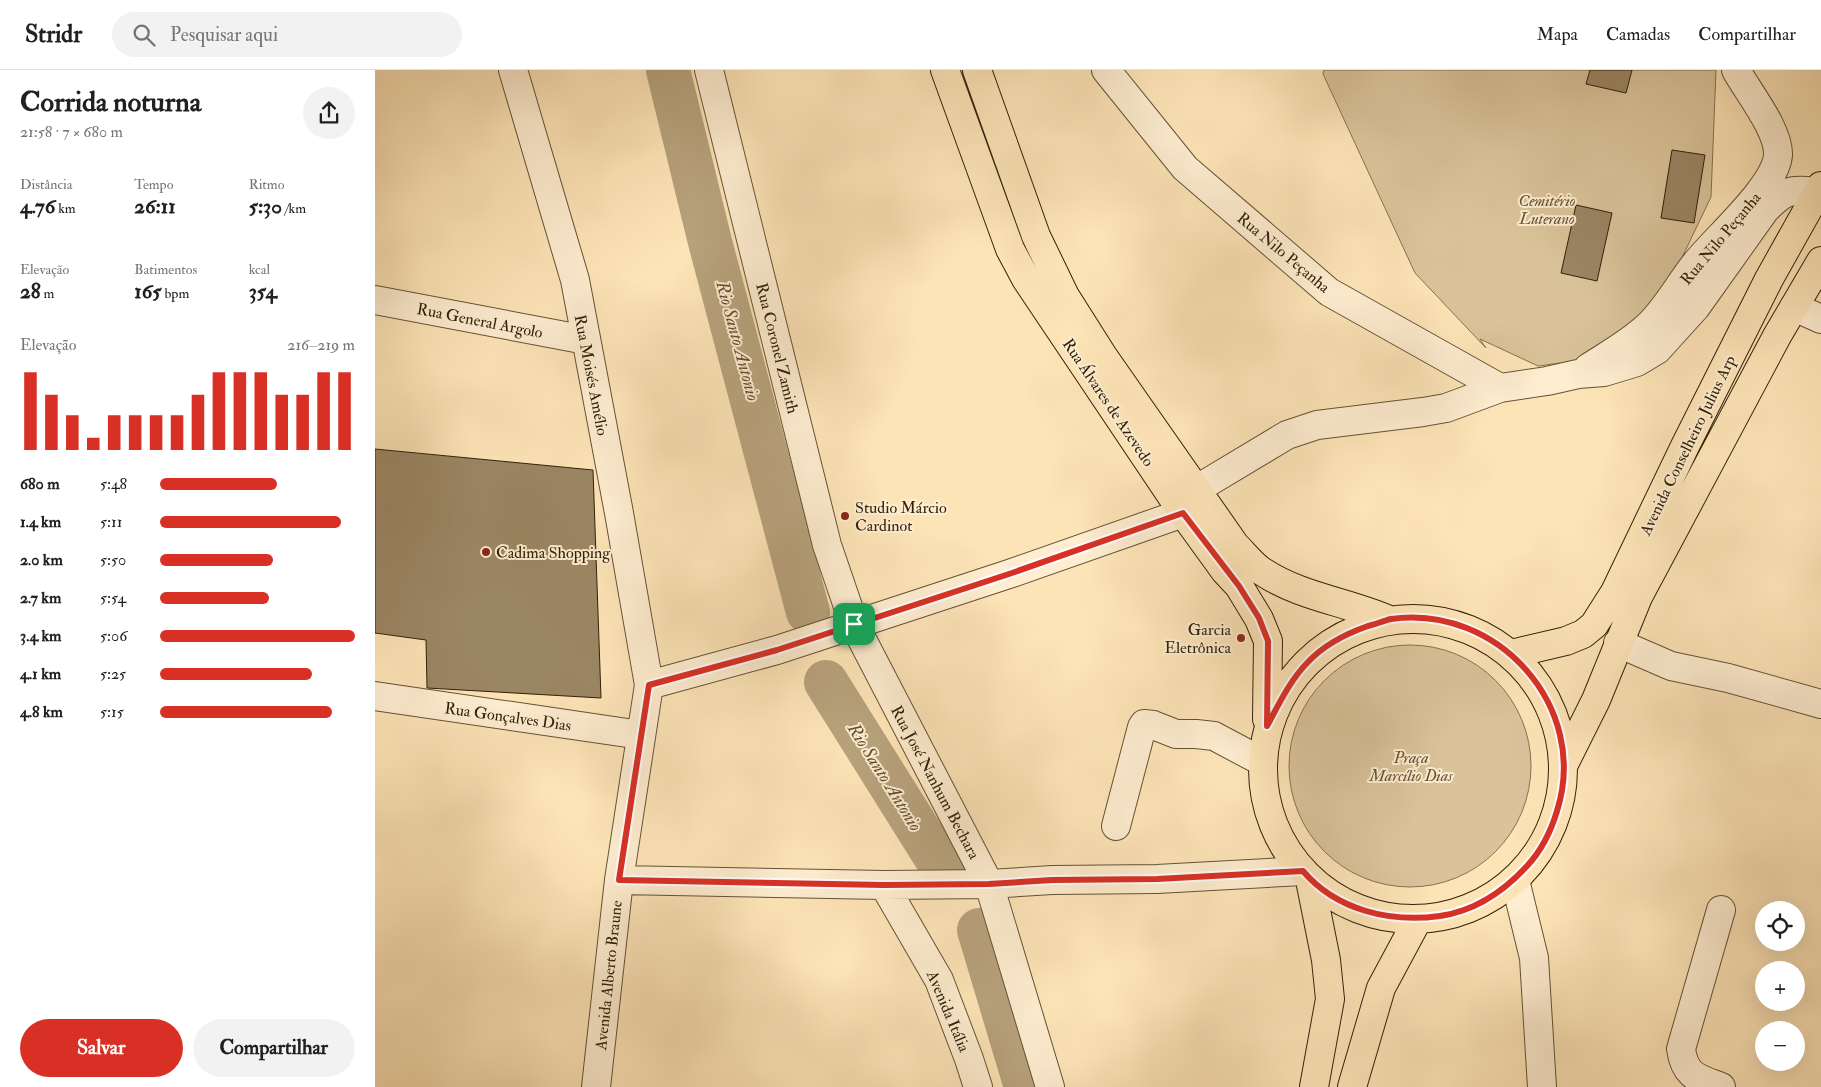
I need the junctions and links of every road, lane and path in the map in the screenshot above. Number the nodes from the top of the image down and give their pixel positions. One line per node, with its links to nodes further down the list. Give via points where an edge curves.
1 (513, 70): 12 (street, Rua Moisés Amélio, via 575,280)
2 (709, 70): 18 (street, Rua Coronel Zamith, via 827,545)
3 (945, 70): 16 (main road, Rua Álvares de Azevedo, via 1010,249 1026,279)
4 (977, 70): 15 (main road, Rua Álvares de Azevedo, via 1036,236 1065,296 1103,356)
5 (1106, 70): 14 (street, Rua Nilo Peçanha, via 1185,168 1329,292)
6 (1736, 70): 13 (street, Rua Nilo Peçanha, via 1766,118 1776,141 1778,154 1775,165 1764,185 1697,262 1664,310 1626,343)
7 (1819, 189): 13 (street, Rua Nilo Peçanha, via 1795,190 1776,198 1696,307 1657,350 1637,362 1604,372); 20 (main road, Avenida Conselheiro Julius Arp, via 1760,296 1615,592 1595,625 1566,641)
8 (1821, 261): 10 (main road, Avenida Conselheiro Julius Arp)
9 (375, 300): 12 (street, Rua General Argolo)
10 (1794, 307): 11 (street); 19 (main road, Avenida Conselheiro Julius Arp, via 1638,596)
11 (1821, 318)
12 (586, 340): 21 (street, Rua Moisés Amélio)
13 (1578, 374): 14 (street, Rua Nilo Peçanha)
14 (1500, 388): 15 (street, Rua Nilo Peçanha, via 1446,408 1317,425 1287,436)
15 (1197, 489): 17 (main road, Rua Álvares de Azevedo, via 1235,545 1261,571 1284,585)
16 (1183, 513): 18 (street); 24 (main road, Rua Álvares de Azevedo, via 1239,586 1259,618 1268,641)
17 (1389, 620): 20 (main road, via 1438,620 1461,626 1484,636); 24 (main road, via 1329,643 1287,688)
18 (842, 628): 21 (street, via 777,650); 32 (street, Rua José Nanhum Bechara)
19 (1618, 643): 23 (street, via 1671,666); 27 (main road, Avenida Conselheiro Julius Arp, via 1596,700)
20 (1511, 654): 27 (main road, via 1533,677 1549,703 1560,733)
21 (649, 685): 25 (street, Avenida Alberto Braune)
22 (375, 696): 25 (street, Rua Gonçalves Dias)
23 (1821, 704)
24 (1267, 726): 26 (main road)
25 (641, 735): 30 (street, Avenida Alberto Braune)
26 (1261, 761): 28 (street, via 1214,736 1175,734 1144,724); 29 (main road, via 1263,794 1275,833)
27 (1564, 764): 31 (main road, via 1562,796 1552,827 1536,856)
28 (1116, 826)
29 (1306, 876): 32 (street); 35 (main road, via 1342,902 1379,916); 39 (main road, via 1326,960 1330,999)
30 (619, 880): 33 (street); 36 (street, Avenida Alberto Braune)
31 (1515, 880): 35 (main road, via 1486,900 1453,914); 41 (street, via 1534,958)
32 (989, 884): 33 (street); 38 (street, Rua José Nanhum Bechara)
33 (884, 885): 37 (street, Avenida Itália, via 939,980)
34 (1721, 910): 42 (street, via 1681,1049 1687,1070 1692,1075)
35 (1418, 919): 40 (main road, via 1381,988)
36 (595, 1087)
37 (978, 1087)
38 (1050, 1087)
39 (1314, 1087)
40 (1352, 1087)
41 (1542, 1087)
42 (1721, 1087)

